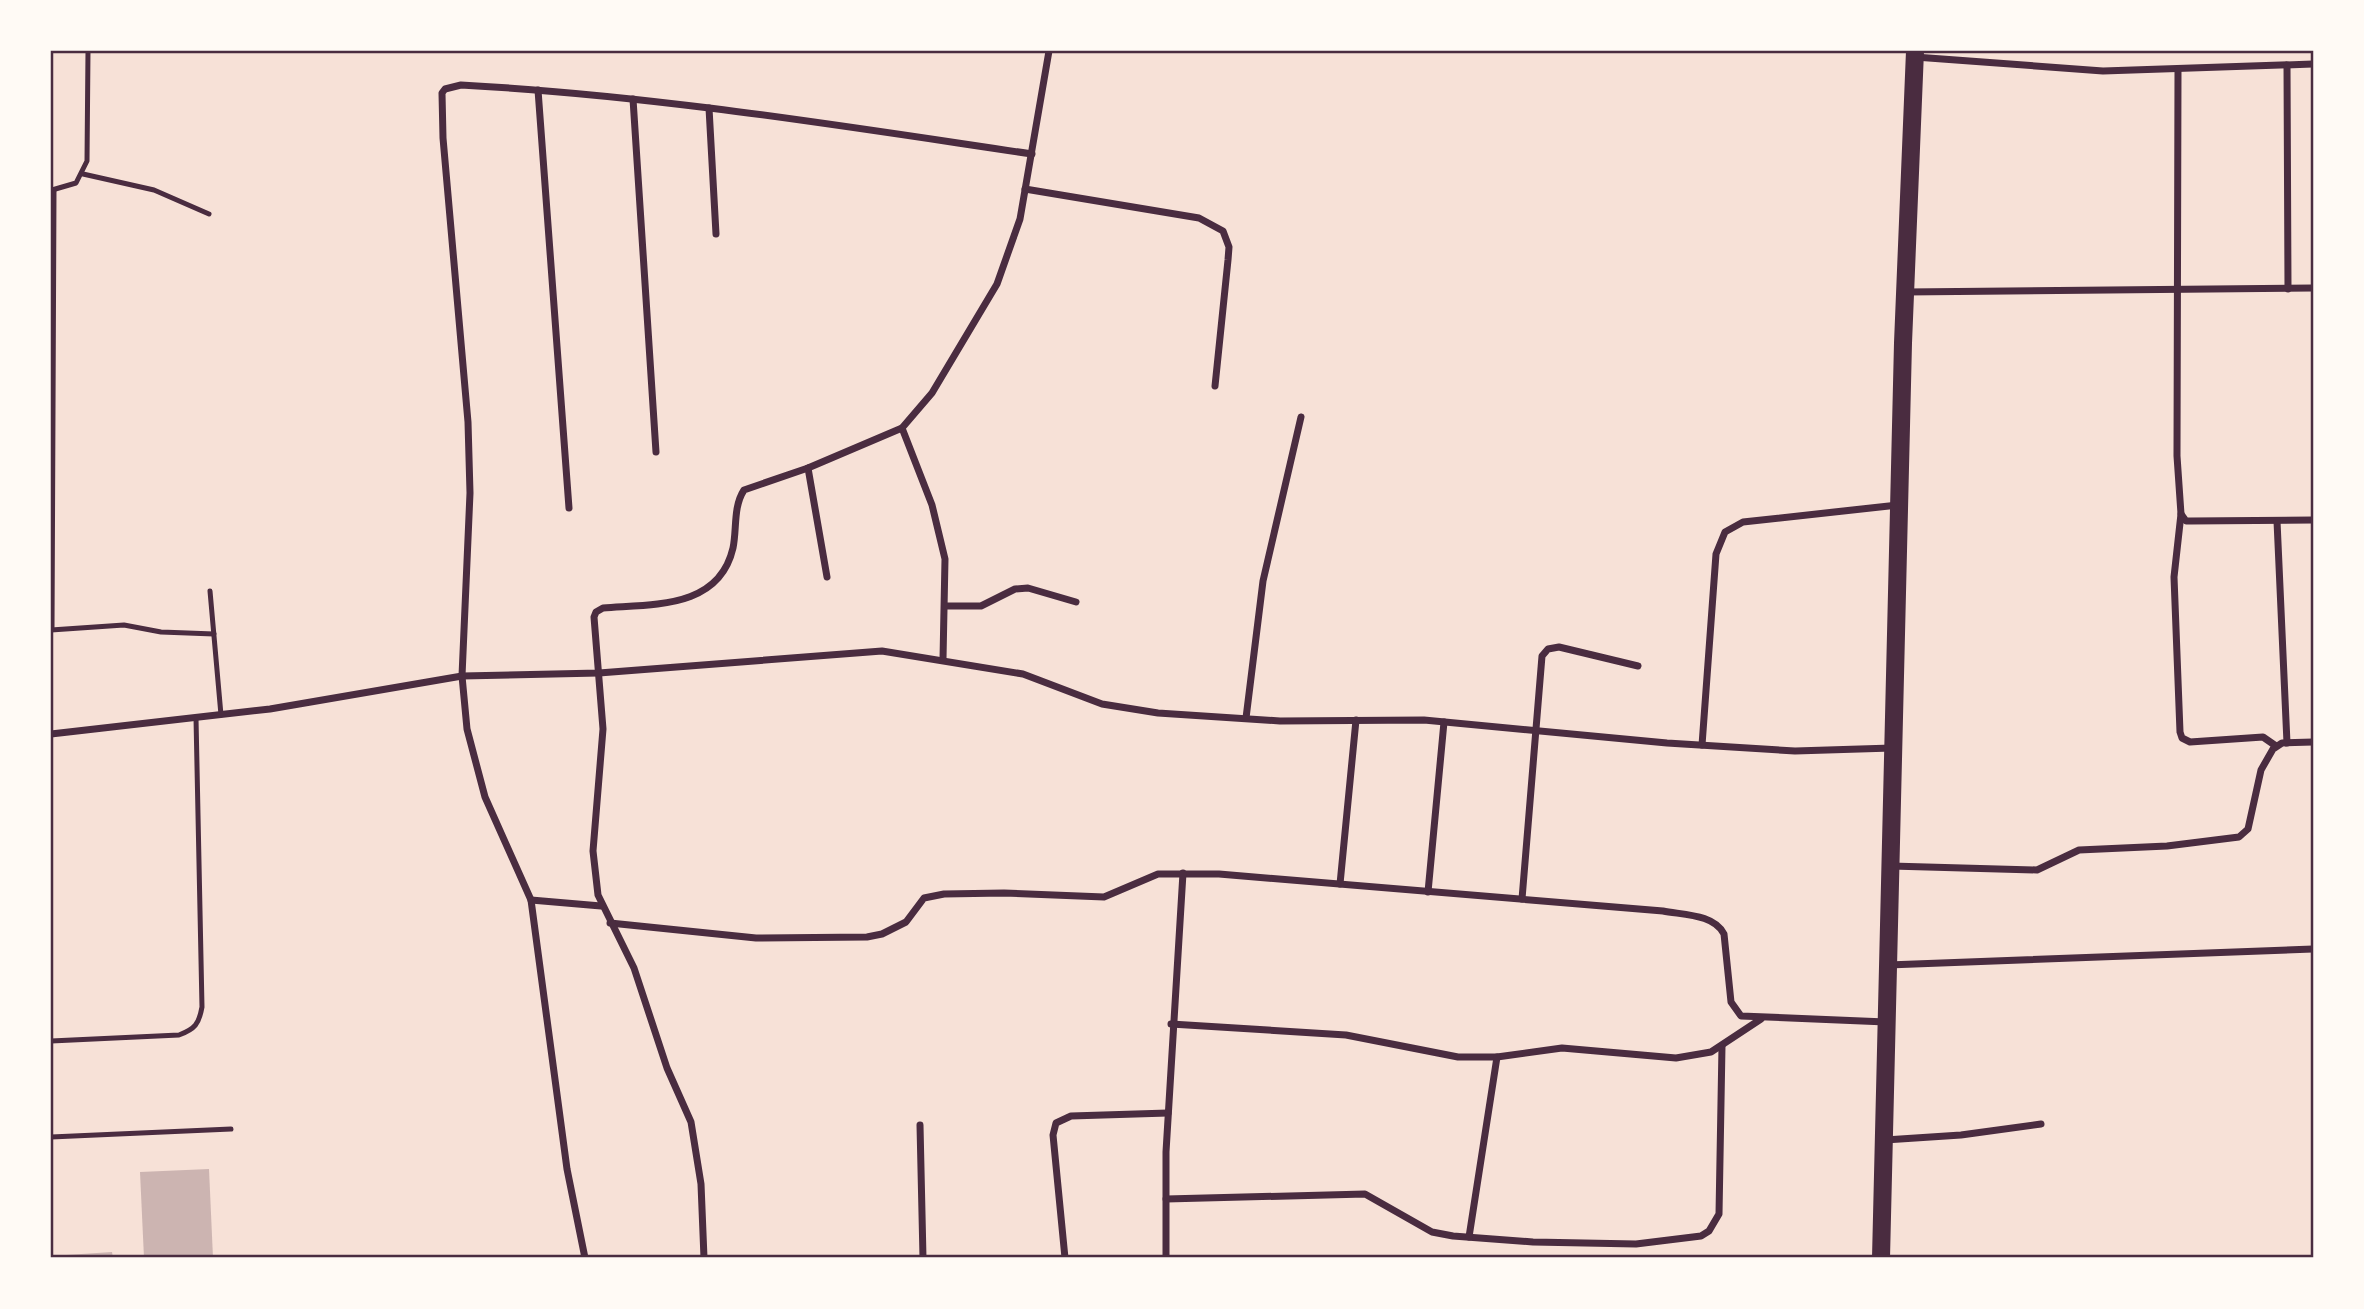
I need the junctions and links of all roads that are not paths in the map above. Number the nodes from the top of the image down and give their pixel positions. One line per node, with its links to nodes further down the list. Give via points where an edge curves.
1 (88, 51): 11 (lane, via 90,111)
2 (1049, 51): 10 (street)
3 (1915, 54): 6 (street, via 2103,71); 19 (main road)
4 (2313, 64): 5 (street)
5 (2287, 65): 6 (street); 17 (street)
6 (2178, 69): 18 (street)
7 (538, 90): 8 (street); 26 (street); 39 (street, via 456,85 441,96 468,422 470,493)
8 (634, 99): 9 (street); 23 (street)
9 (709, 108): 10 (street); 15 (street)
10 (1032, 155): 12 (street)
11 (83, 174): 13 (lane, via 76,183); 14 (lane, via 154,190)
12 (1025, 189): 20 (street, via 1199,218 1223,231 1229,247); 22 (street, via 1020,219 997,284 932,393)
13 (52, 190): 34 (lane)
14 (209, 214)
15 (716, 234)
16 (2313, 288): 17 (street)
17 (2288, 289): 18 (street)
18 (2178, 291): 19 (street); 27 (street)
19 (1905, 292): 25 (main road)
20 (1215, 386)
21 (1301, 417): 42 (street, via 1262,581)
22 (902, 428): 24 (street); 33 (street, via 941,535)
23 (656, 452)
24 (808, 468): 30 (street); 38 (street, via 744,490 733,549 704,592 689,599 596,612)
25 (1899, 505): 49 (street, via 1743,522 1725,532 1716,554); 51 (main road)
26 (569, 508)
27 (2181, 514): 29 (street, via 2191,522); 50 (street, via 2174,577 2180,732 2190,742 2263,737)
28 (2313, 520): 29 (street)
29 (2277, 521): 48 (street)
30 (827, 577)
31 (210, 591): 35 (lane)
32 (1076, 602): 33 (street, via 1028,588 1015,589 981,606)
33 (946, 606): 36 (street)
34 (51, 630): 35 (lane, via 124,625)
35 (214, 634): 40 (lane)
36 (943, 659): 38 (street, via 882,650); 42 (street, via 1023,674 1102,704)
37 (1638, 666): 45 (street, via 1565,647 1548,649 1541,664)
38 (599, 673): 39 (street); 58 (street, via 602,760 593,851)
39 (461, 676): 40 (street); 56 (street, via 467,729 485,797)
40 (220, 715): 41 (street)
41 (197, 718): 46 (street); 65 (lane, via 199,1023 179,1035)
42 (1246, 719): 43 (street)
43 (1356, 720): 44 (street); 54 (street)
44 (1444, 722): 45 (street); 55 (street)
45 (1535, 730): 49 (street); 57 (street)
46 (51, 734)
47 (2313, 742): 48 (street)
48 (2287, 743): 50 (street)
49 (1702, 745): 51 (street, via 1795,751)
50 (2276, 746): 52 (street, via 2261,769 2248,829 2239,836 2167,846 2078,850 2037,870)
51 (1893, 748): 52 (main road)
52 (1891, 866): 61 (main road)
53 (1183, 873): 54 (street); 59 (street, via 1158,874 1104,897 1004,893 924,898 906,922 867,937 756,938); 64 (street)
54 (1340, 884): 55 (street)
55 (1428, 892): 57 (street)
56 (531, 900): 58 (street); 76 (street, via 567,1169)
57 (1522, 900): 62 (street, via 1708,919 1724,934 1734,1009 1741,1016)
58 (601, 906): 59 (street)
59 (610, 923): 77 (street, via 634,968 667,1068 691,1122 701,1184)
60 (2313, 949): 61 (street)
61 (1888, 965): 63 (main road)
62 (1762, 1018): 63 (street); 66 (street)
63 (1887, 1022): 73 (main road)
64 (1171, 1024): 67 (street, via 1313,1031 1458,1057); 68 (street)
65 (51, 1041)
66 (1723, 1046): 67 (street, via 1687,1058 1562,1048); 75 (street, via 1718,1214 1709,1231 1691,1239 1636,1244)
67 (1497, 1057): 75 (street)
68 (1168, 1113): 74 (street); 79 (street, via 1071,1116 1056,1124 1052,1135)
69 (2041, 1124): 73 (street)
70 (920, 1125): 78 (street)
71 (231, 1129): 72 (lane)
72 (51, 1137)
73 (1884, 1140): 81 (main road)
74 (1166, 1199): 75 (street, via 1365,1194 1432,1233); 80 (street)
75 (1469, 1237)
76 (585, 1258)
77 (704, 1258)
78 (923, 1258)
79 (1065, 1258)
80 (1166, 1258)
81 (1881, 1258)

